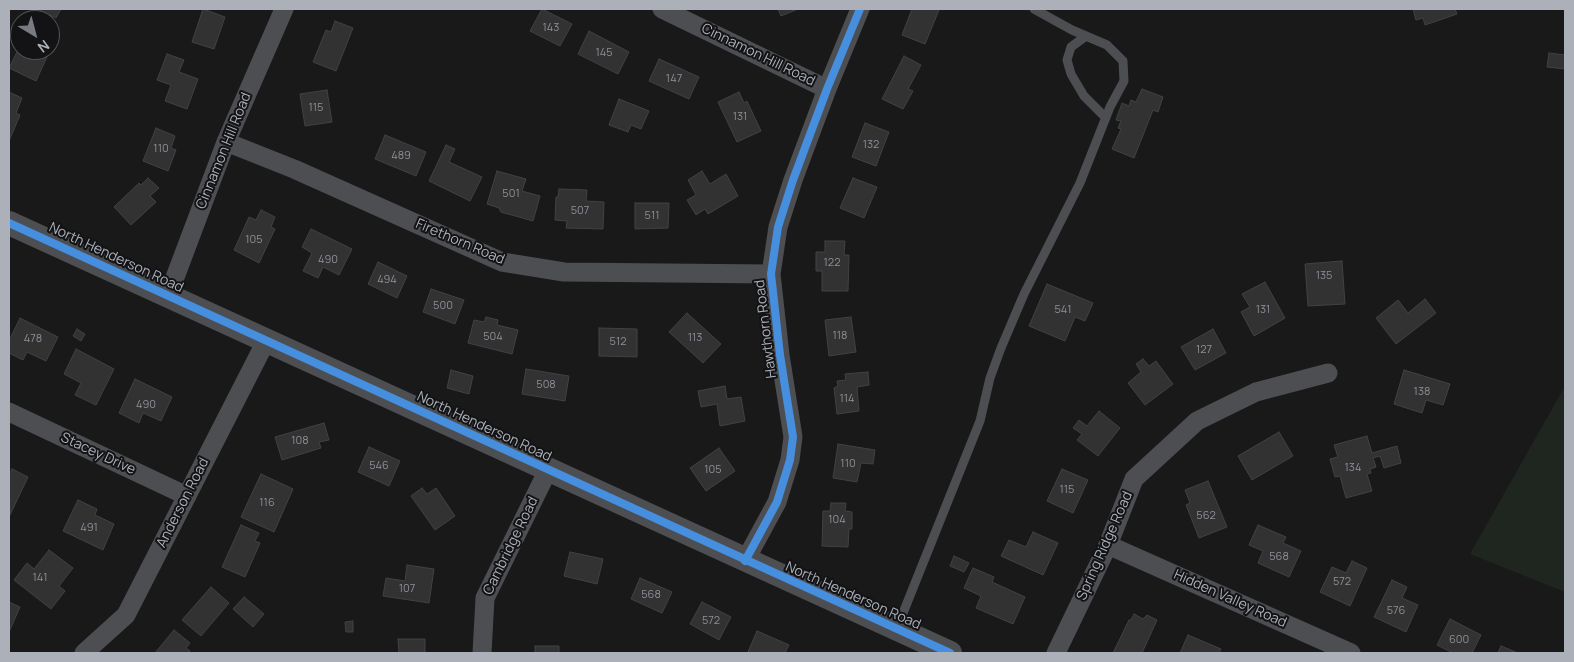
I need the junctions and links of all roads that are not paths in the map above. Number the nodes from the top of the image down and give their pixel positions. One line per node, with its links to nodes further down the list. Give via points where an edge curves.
1 (284, 9): 8 (street, Cinnamon Hill Road)
2 (662, 9): 6 (street, Cinnamon Hill Road)
3 (860, 9): 6 (street, Hawthorn Road)
4 (1034, 9): 5 (lane)
5 (1086, 36): 7 (lane, via 1071,46 1067,60 1084,96); 7 (lane, via 1107,45 1123,61 1124,81)
6 (827, 88): 10 (street, Hawthorn Road, via 778,227)
7 (1106, 118): 19 (lane, via 1080,183 1024,294 1001,348 980,422)
8 (226, 142): 10 (street, Firethorn Road, via 502,262 564,272); 11 (street, Cinnamon Hill Road)
9 (9, 223): 11 (street, North Henderson Road)
10 (771, 274): 18 (street, Hawthorn Road, via 793,437 790,460 777,502)
11 (168, 296): 12 (street, North Henderson Road)
12 (266, 341): 15 (street, North Henderson Road); 16 (street, Anderson Road)
13 (1328, 373): 17 (street, Spring Ridge Road, via 1256,392 1197,421 1134,479)
14 (9, 412): 16 (street, Stacey Drive)
15 (548, 470): 18 (street, North Henderson Road); 21 (street, Cambridge Road, via 485,598)
16 (187, 496): 20 (street, Anderson Road, via 126,615)
17 (1108, 545): 23 (street, Spring Ridge Road); 24 (street, Hidden Valley Road)
18 (745, 561): 19 (street, North Henderson Road)
19 (896, 629): 22 (street, North Henderson Road)
20 (84, 653)
21 (482, 653)
22 (950, 653)
23 (1056, 653)
24 (1351, 653)

